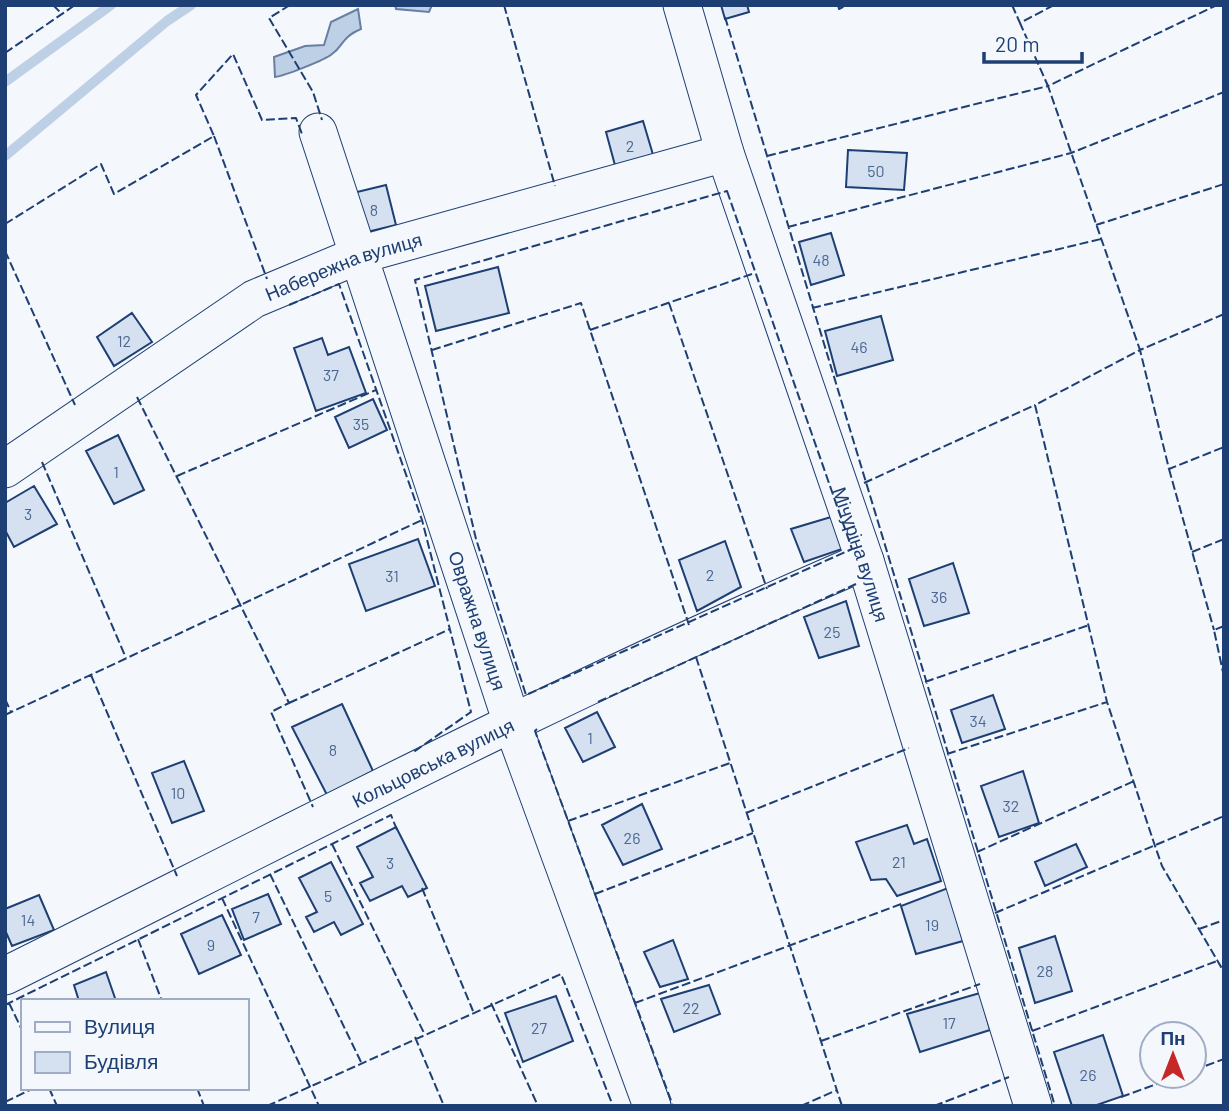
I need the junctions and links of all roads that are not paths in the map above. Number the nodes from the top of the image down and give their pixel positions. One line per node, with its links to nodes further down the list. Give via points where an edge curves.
1 (682, 5): 3 (street, Мічуріна вулиця)
2 (318, 132): 4 (street, Овражна вулиця)
3 (725, 153): 4 (street, Набережна вулиця); 6 (street, Мічуріна вулиця)
4 (359, 255): 5 (street, Набережна вулиця, via 254,299); 7 (street, Овражна вулиця)
5 (5, 469)
6 (865, 561): 7 (street, Кольцовська вулиця, via 727,620); 10 (street, Мічуріна вулиця)
7 (512, 723): 8 (street, Кольцовська вулиця); 9 (street, Овражна вулиця)
8 (5, 976)
9 (652, 1106)
10 (1033, 1106)

